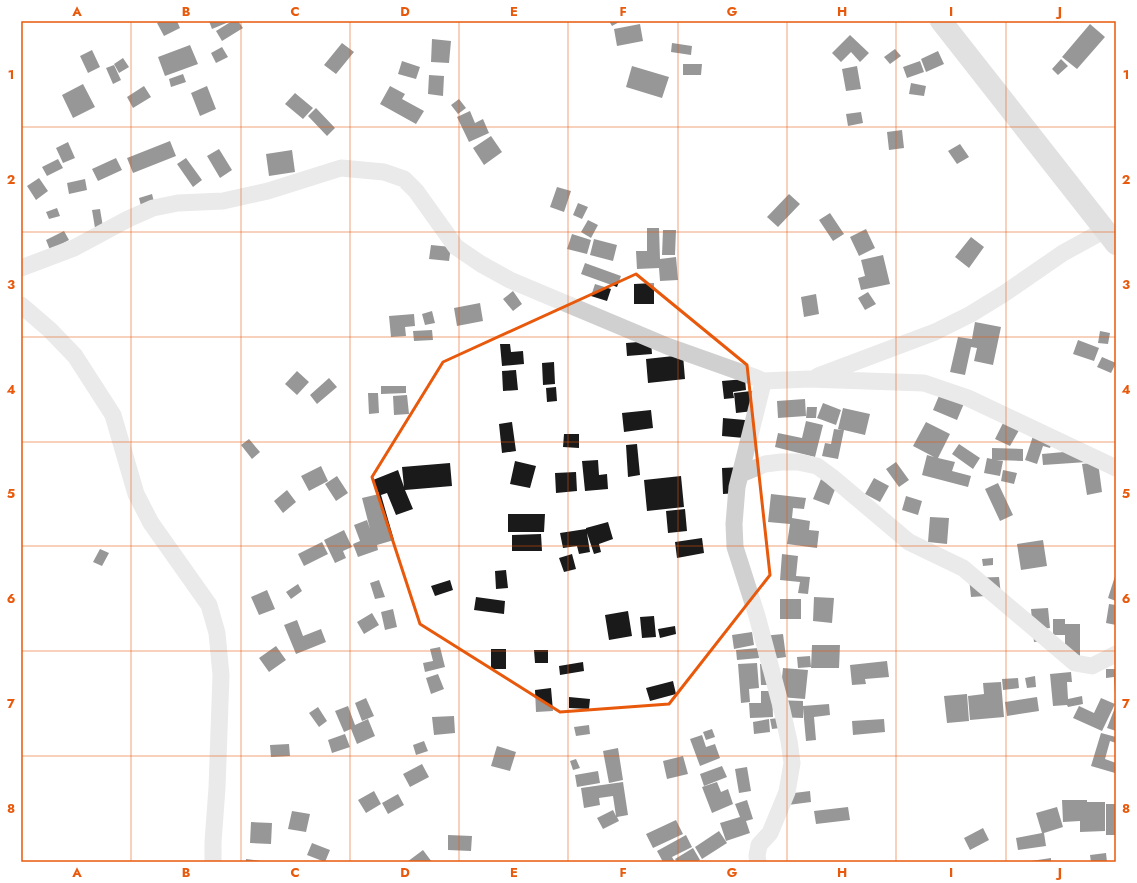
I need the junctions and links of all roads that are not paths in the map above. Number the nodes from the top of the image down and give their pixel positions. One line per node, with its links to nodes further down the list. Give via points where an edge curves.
1 (941, 21): 2 (main road)
2 (1111, 237): 5 (street, via 1063,253 1005,293 935,332)
3 (21, 268): 6 (street, via 74,248 153,208 178,203 223,201 268,191 341,168 384,172 404,179 416,191 456,247 481,264 510,280 667,346)
4 (21, 305): 10 (street, via 75,356 113,415 136,494 152,523 209,606 217,633 221,674)
5 (809, 379): 6 (street); 7 (street, via 924,383 968,398)
6 (762, 381): 8 (street)
7 (1116, 468)
8 (740, 474): 9 (street, via 765,464 782,462 816,466 832,476 910,542 963,568 1075,662 1092,666); 11 (street, via 734,524 736,546 780,703 792,763 787,792 770,833 759,845)
9 (1116, 654)
10 (213, 862)
11 (758, 862)

